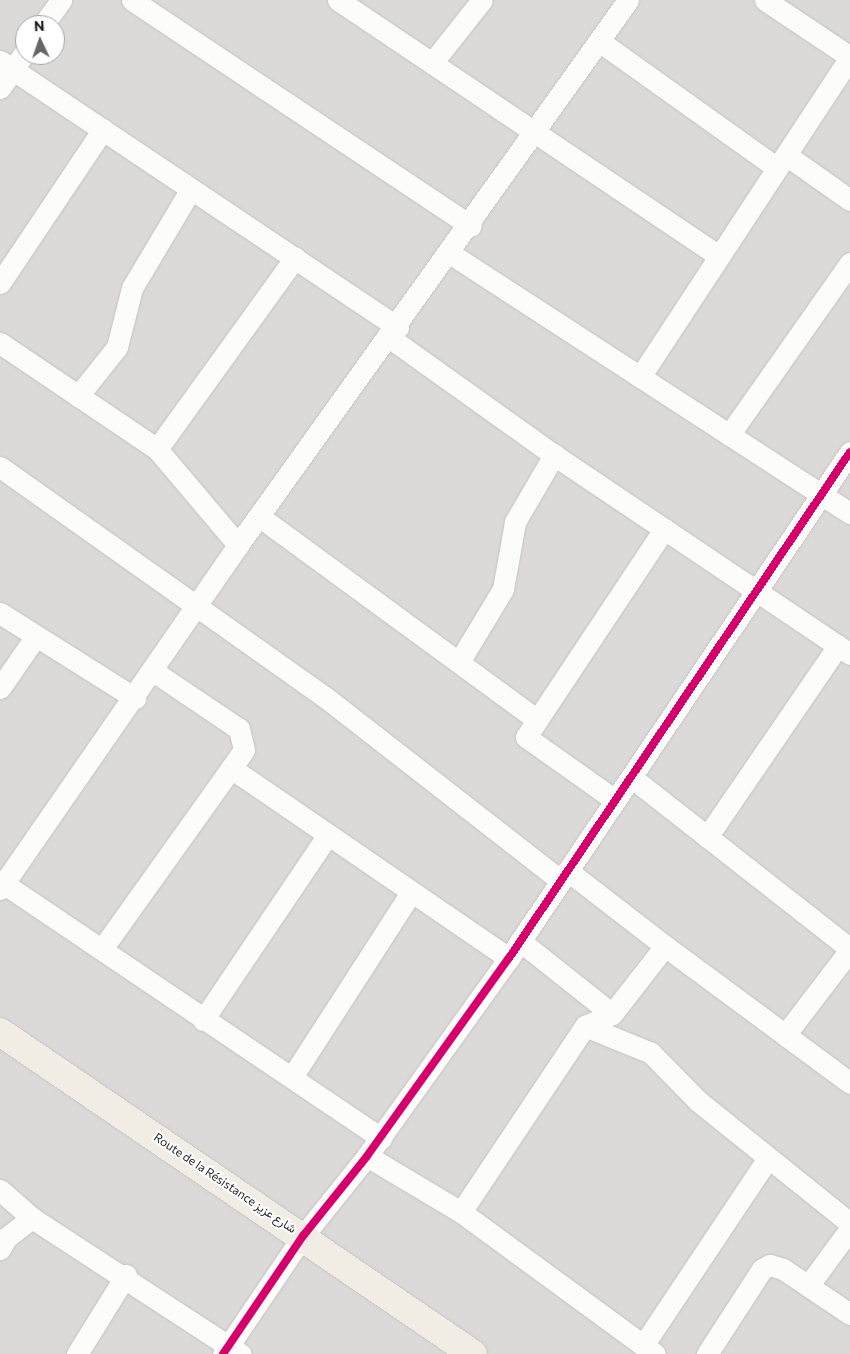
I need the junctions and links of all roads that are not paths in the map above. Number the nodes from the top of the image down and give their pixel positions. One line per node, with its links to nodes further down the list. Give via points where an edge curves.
1 (61, 0): 8 (street)
2 (132, 0): 19 (street)
3 (338, 0): 7 (street)
4 (482, 0): 11 (street)
5 (628, 0): 9 (street)
6 (765, 0): 10 (street)
7 (365, 7): 11 (street)
8 (50, 15)
9 (599, 42): 15 (street); 16 (street)
10 (850, 57): 16 (street)
11 (432, 63): 15 (street)
12 (7, 65): 13 (street); 14 (street)
13 (0, 88)
14 (103, 129): 17 (street); 24 (street)
15 (536, 133): 19 (street); 21 (street)
16 (782, 162): 18 (street); 21 (street)
17 (191, 188): 22 (street); 28 (street, via 132,288 117,347)
18 (850, 200)
19 (471, 226): 20 (street)
20 (451, 254): 25 (street); 27 (street)
21 (719, 256): 27 (street)
22 (295, 258): 25 (street); 30 (street)
23 (850, 263): 29 (street)
24 (0, 283)
25 (394, 332): 32 (street); 36 (street)
26 (0, 343): 28 (street)
27 (640, 377): 29 (street)
28 (78, 396): 30 (street)
29 (729, 435): 34 (street)
30 (157, 449): 38 (street)
31 (850, 452): 34 (street)
32 (554, 455): 37 (street); 44 (street, via 515,522 503,589)
33 (0, 467): 40 (street)
34 (821, 494): 35 (street); 39 (street)
35 (850, 513)
36 (260, 516): 38 (street); 44 (street)
37 (664, 529): 39 (street); 48 (street)
38 (238, 546): 40 (street)
39 (756, 592): 43 (street); 50 (street)
40 (198, 606): 45 (street); 54 (street)
41 (0, 613): 42 (street)
42 (36, 636): 46 (street); 47 (street)
43 (844, 650): 53 (street)
44 (459, 662): 48 (street)
45 (153, 671): 47 (street); 49 (street, via 239,729 244,750)
46 (0, 688)
47 (135, 698): 55 (street)
48 (535, 718): 51 (street, via 527,729 528,742)
49 (232, 768): 52 (street); 58 (street)
50 (631, 777): 51 (street); 53 (street)
51 (615, 800): 54 (street)
52 (327, 836): 56 (street); 62 (street)
53 (707, 837): 60 (street)
54 (564, 876): 57 (street); 59 (street)
55 (1, 885): 58 (street)
56 (411, 892): 59 (street); 66 (street)
57 (665, 946): 61 (street); 65 (street)
58 (102, 949): 62 (street)
59 (515, 950): 61 (street); 68 (street)
60 (850, 950): 65 (street)
61 (612, 1014): 63 (street)
62 (203, 1020): 66 (street)
63 (585, 1026): 70 (street, via 651,1053 698,1101); 72 (street)
64 (0, 1032): 76 (main road, Route de la Résistance شارع عزيز)
65 (785, 1035): 67 (street)
66 (292, 1077): 68 (street)
67 (850, 1083)
68 (380, 1138): 69 (street)
69 (367, 1156): 72 (street); 76 (street)
70 (768, 1158): 74 (street); 81 (street)
71 (0, 1190): 73 (street)
72 (461, 1212): 81 (street)
73 (32, 1218): 77 (street, via 6,1238); 78 (street)
74 (850, 1223)
75 (850, 1229): 79 (street)
76 (304, 1236): 82 (street); 84 (main road, Route de la Résistance شارع عزيز)
77 (0, 1249)
78 (126, 1275): 82 (street); 83 (street)
79 (808, 1286): 80 (street); 85 (street, via 776,1266 762,1269)
80 (850, 1314)
81 (650, 1349)
82 (231, 1351)
83 (77, 1354)
84 (473, 1354)
85 (707, 1354)

